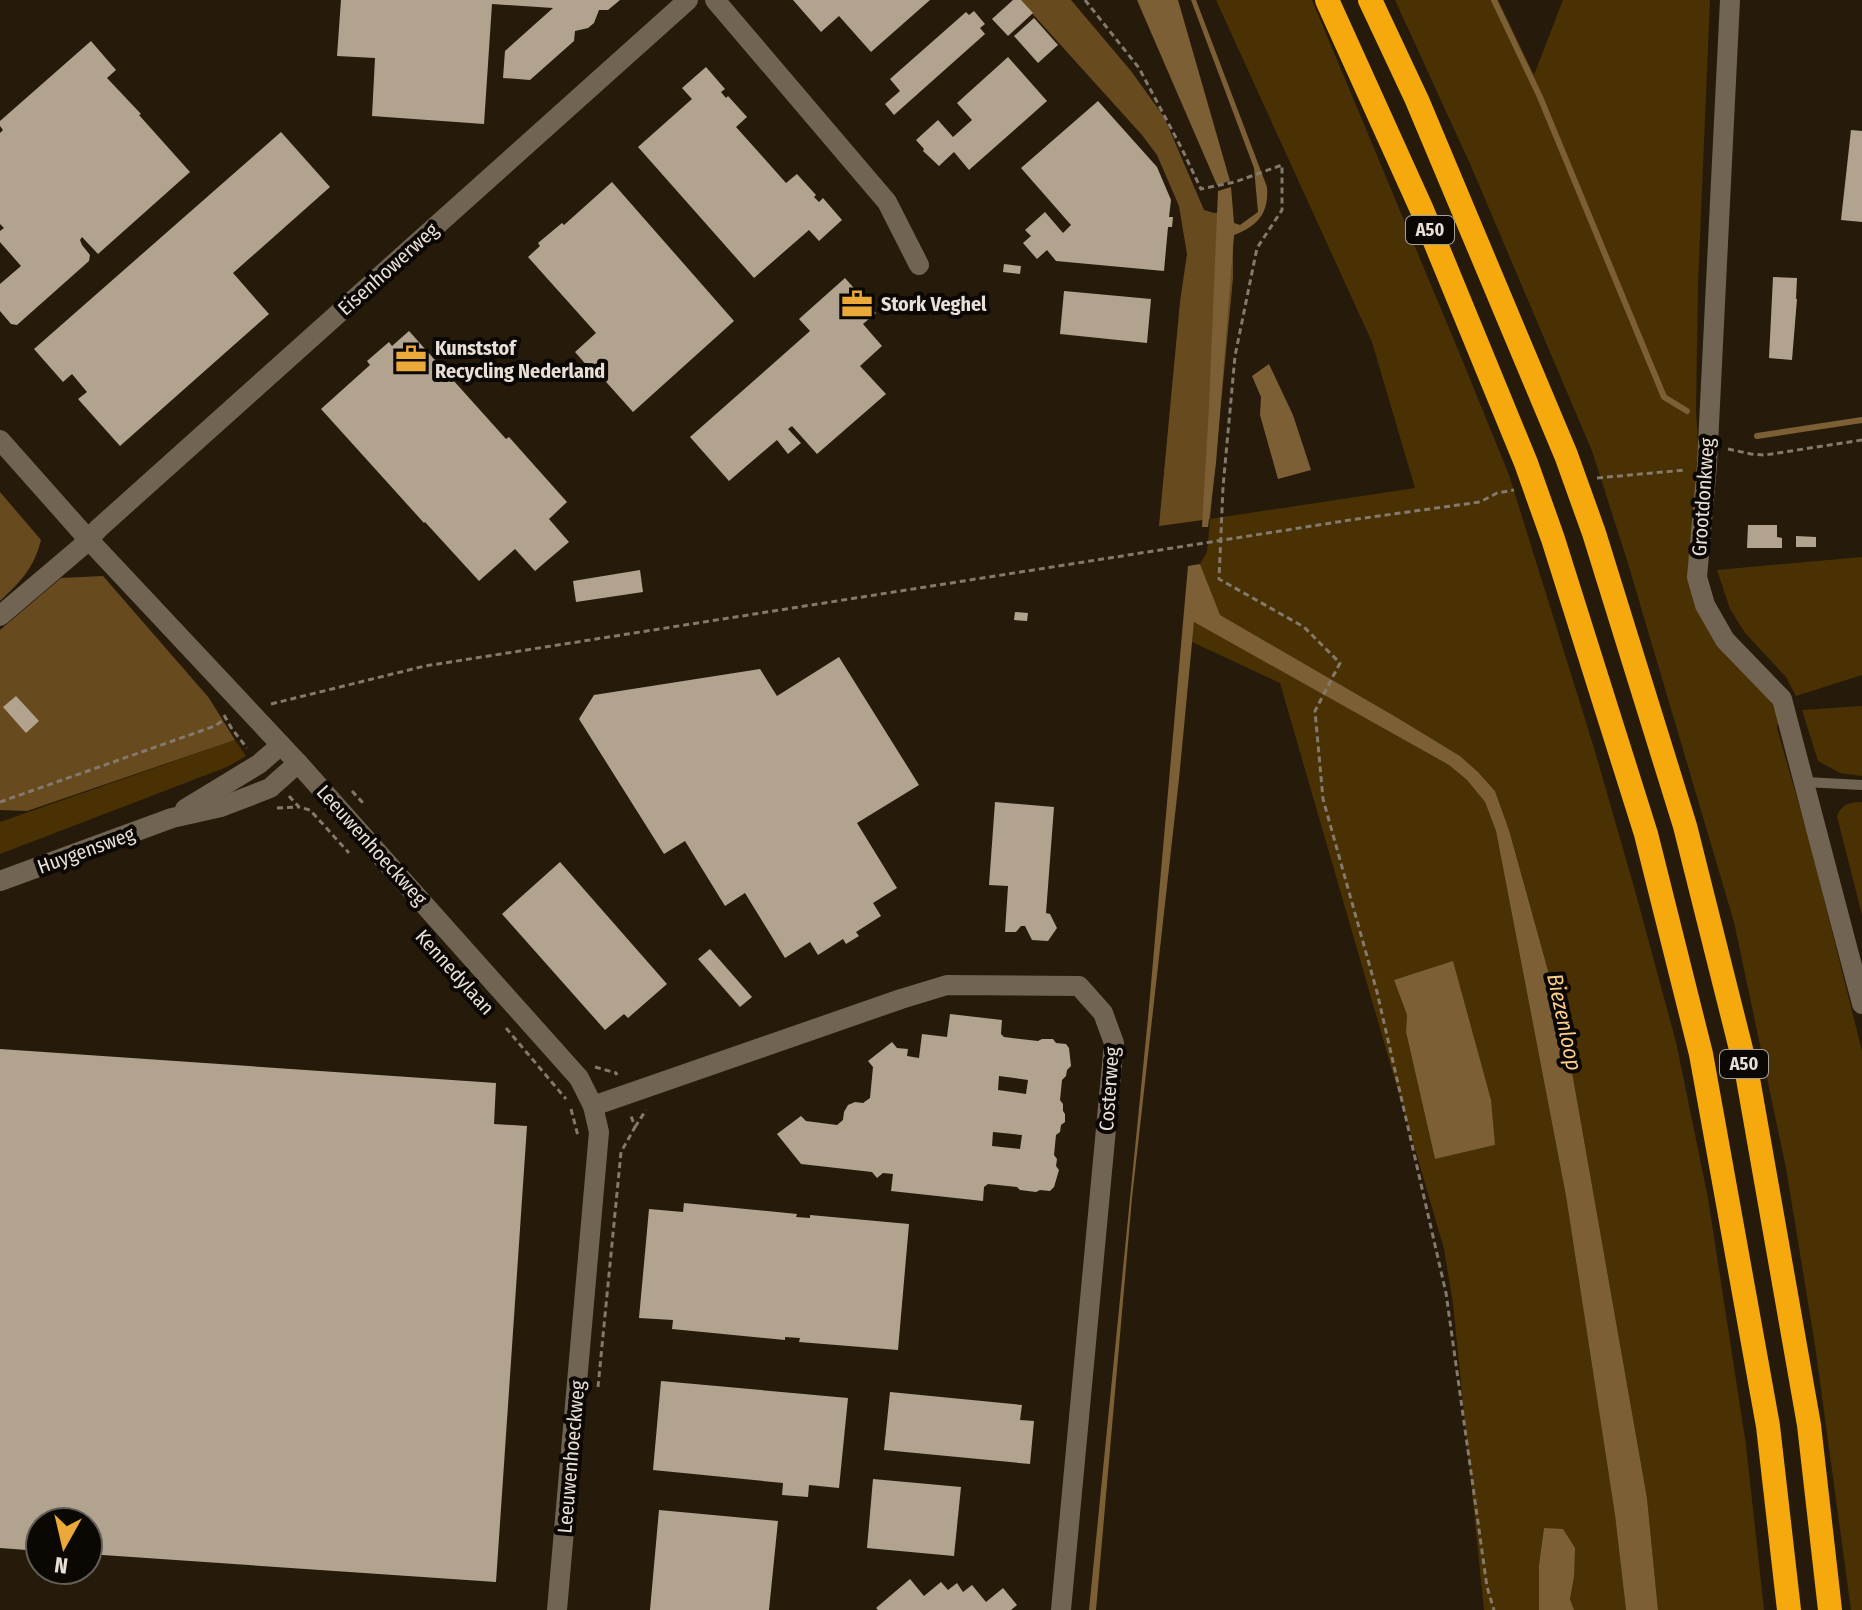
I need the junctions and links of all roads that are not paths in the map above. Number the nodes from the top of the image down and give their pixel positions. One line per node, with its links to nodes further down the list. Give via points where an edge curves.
1 (688, 0): 8 (street, Eisenhowerweg)
2 (715, 0): 6 (street, via 887,202)
3 (1327, 0): 20 (highway, A50, via 1422,210 1526,463 1646,834 1701,1054 1768,1426)
4 (1370, 0): 21 (highway, A50, via 1566,455 1685,826 1747,1073 1809,1425)
5 (1730, 0): 12 (street, Grootdonkweg, via 1697,577 1705,605 1725,640 1782,699)
6 (919, 265)
7 (0, 440): 8 (street)
8 (88, 539): 9 (street, Eisenhowerweg); 10 (street, Leeuwenhoeckweg)
9 (0, 616)
10 (281, 745): 11 (street, Leeuwenhoeckweg); 14 (street, Huygensweg)
11 (298, 763): 14 (street, Huygensweg, via 270,788); 17 (street, Leeuwenhoeckweg, via 579,1078)
12 (1805, 782): 13 (lane); 16 (street, Grootdonkweg)
13 (1862, 785)
14 (172, 818): 15 (street, Huygensweg)
15 (0, 881)
16 (1862, 1004)
17 (593, 1106): 18 (street, Leeuwenhoeckweg, via 599,1132); 19 (street, Costerweg, via 947,985 1079,986 1103,1013 1114,1043)
18 (557, 1610)
19 (1061, 1610)
20 (1789, 1610)
21 (1830, 1610)

